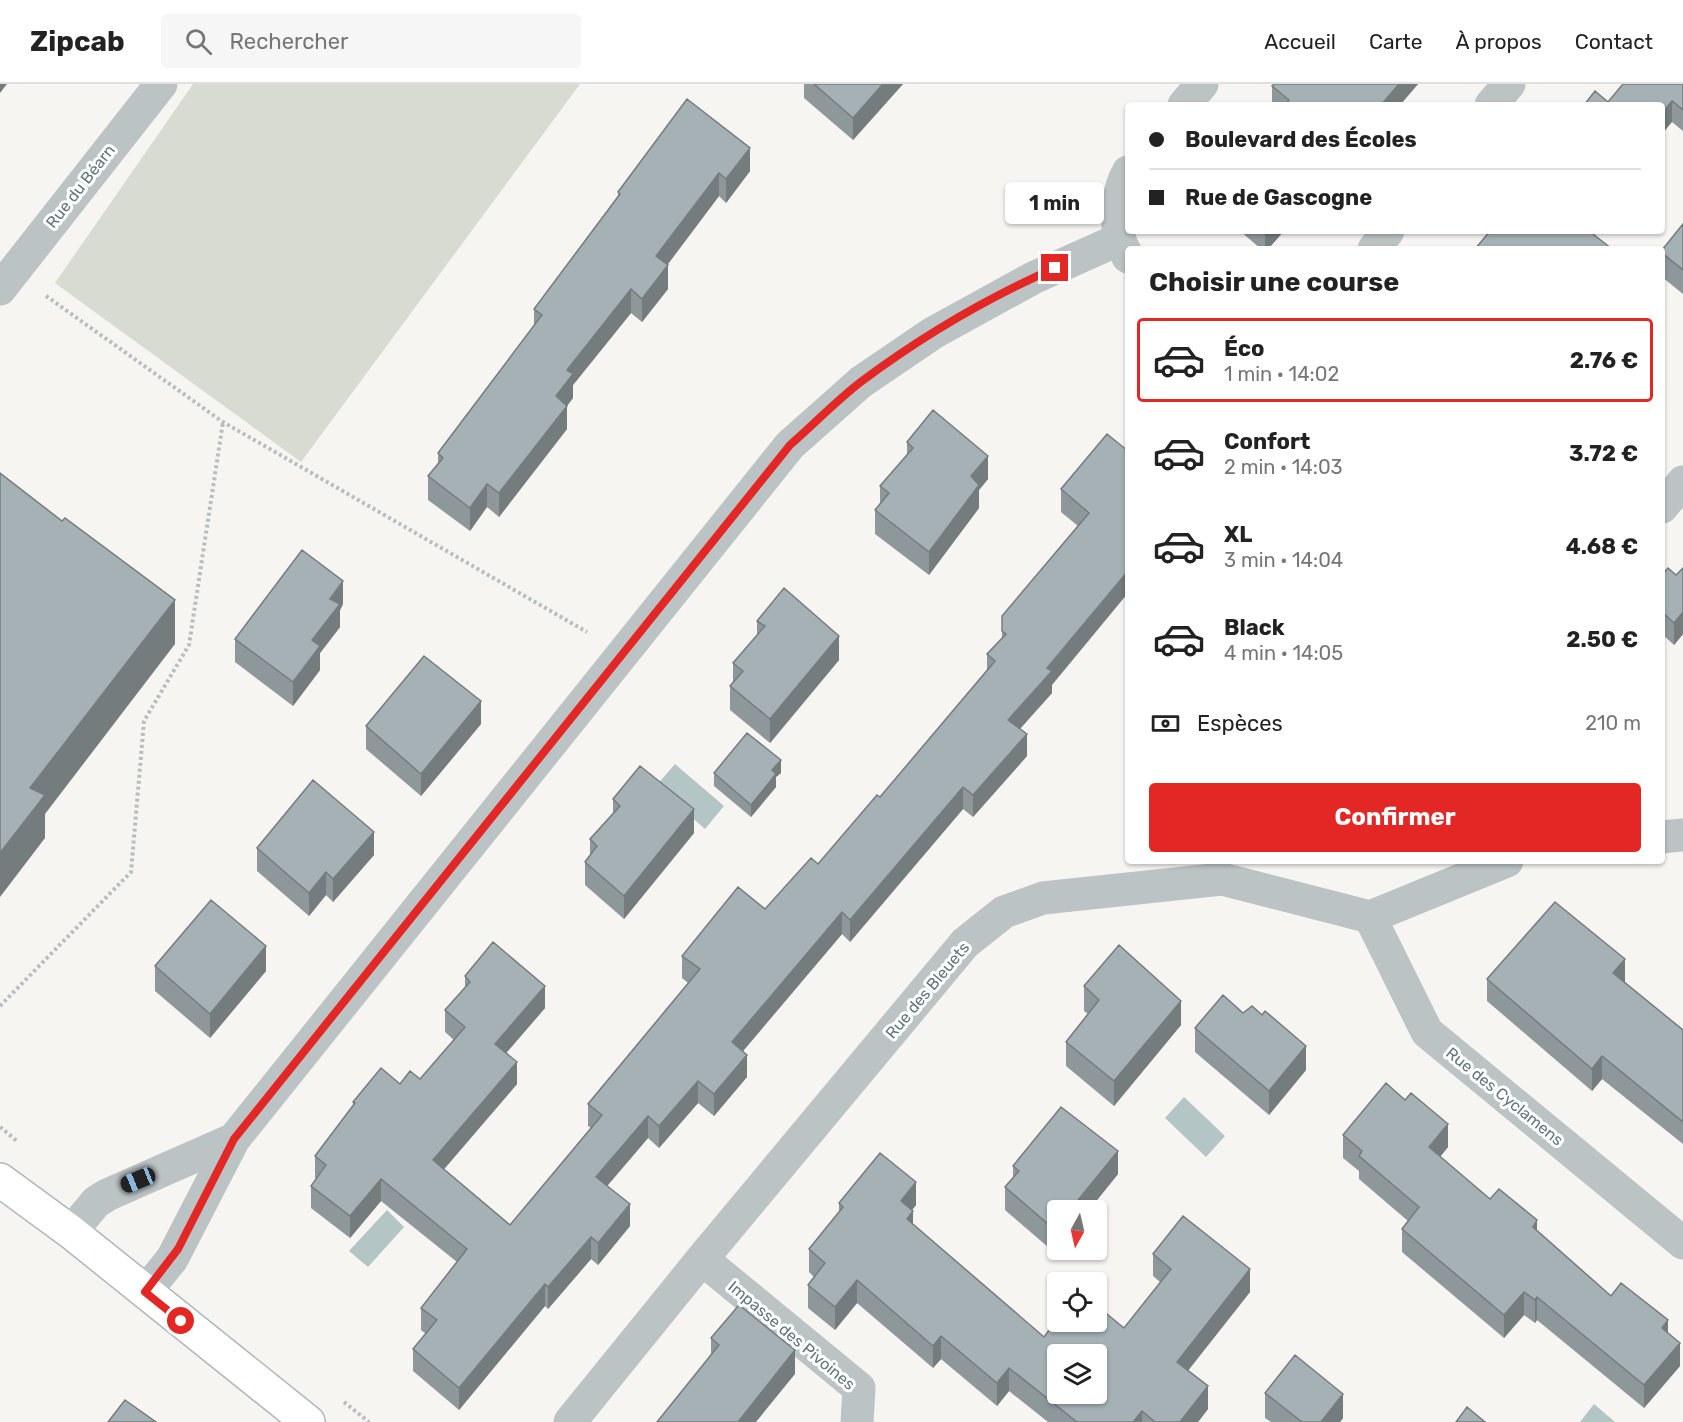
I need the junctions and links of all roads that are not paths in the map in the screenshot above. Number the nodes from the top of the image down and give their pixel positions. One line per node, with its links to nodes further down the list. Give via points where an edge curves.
1 (161, 84): 10 (street, Rue du Béarn)
2 (1202, 84): 4 (street)
3 (1509, 84): 5 (street)
4 (1187, 102)
5 (1494, 102)
6 (1125, 180): 9 (street, via 1118,220)
7 (1386, 234): 8 (street)
8 (1376, 246)
9 (1124, 248): 17 (street, via 1023,283 933,333 861,382 790,445)
10 (6, 280)
11 (1683, 482): 12 (street)
12 (1665, 503)
13 (1683, 835): 14 (street)
14 (1665, 837)
15 (1500, 864): 16 (street)
16 (1370, 917): 20 (street, Rue des Cyclamens, via 1427,1032); 21 (street, Rue des Bleuets, via 1222,879 1043,898 1004,912 965,943)
17 (234, 1139): 19 (street, via 107,1195 96,1202); 22 (street, via 180,1245)
18 (0, 1180): 19 (street)
19 (71, 1232): 22 (street)
20 (1683, 1243)
21 (702, 1259): 24 (street, Rue des Bleuets); 25 (street, Impasse des Pivoines, via 859,1388)
22 (145, 1292): 23 (street)
23 (308, 1422)
24 (570, 1422)
25 (857, 1422)

